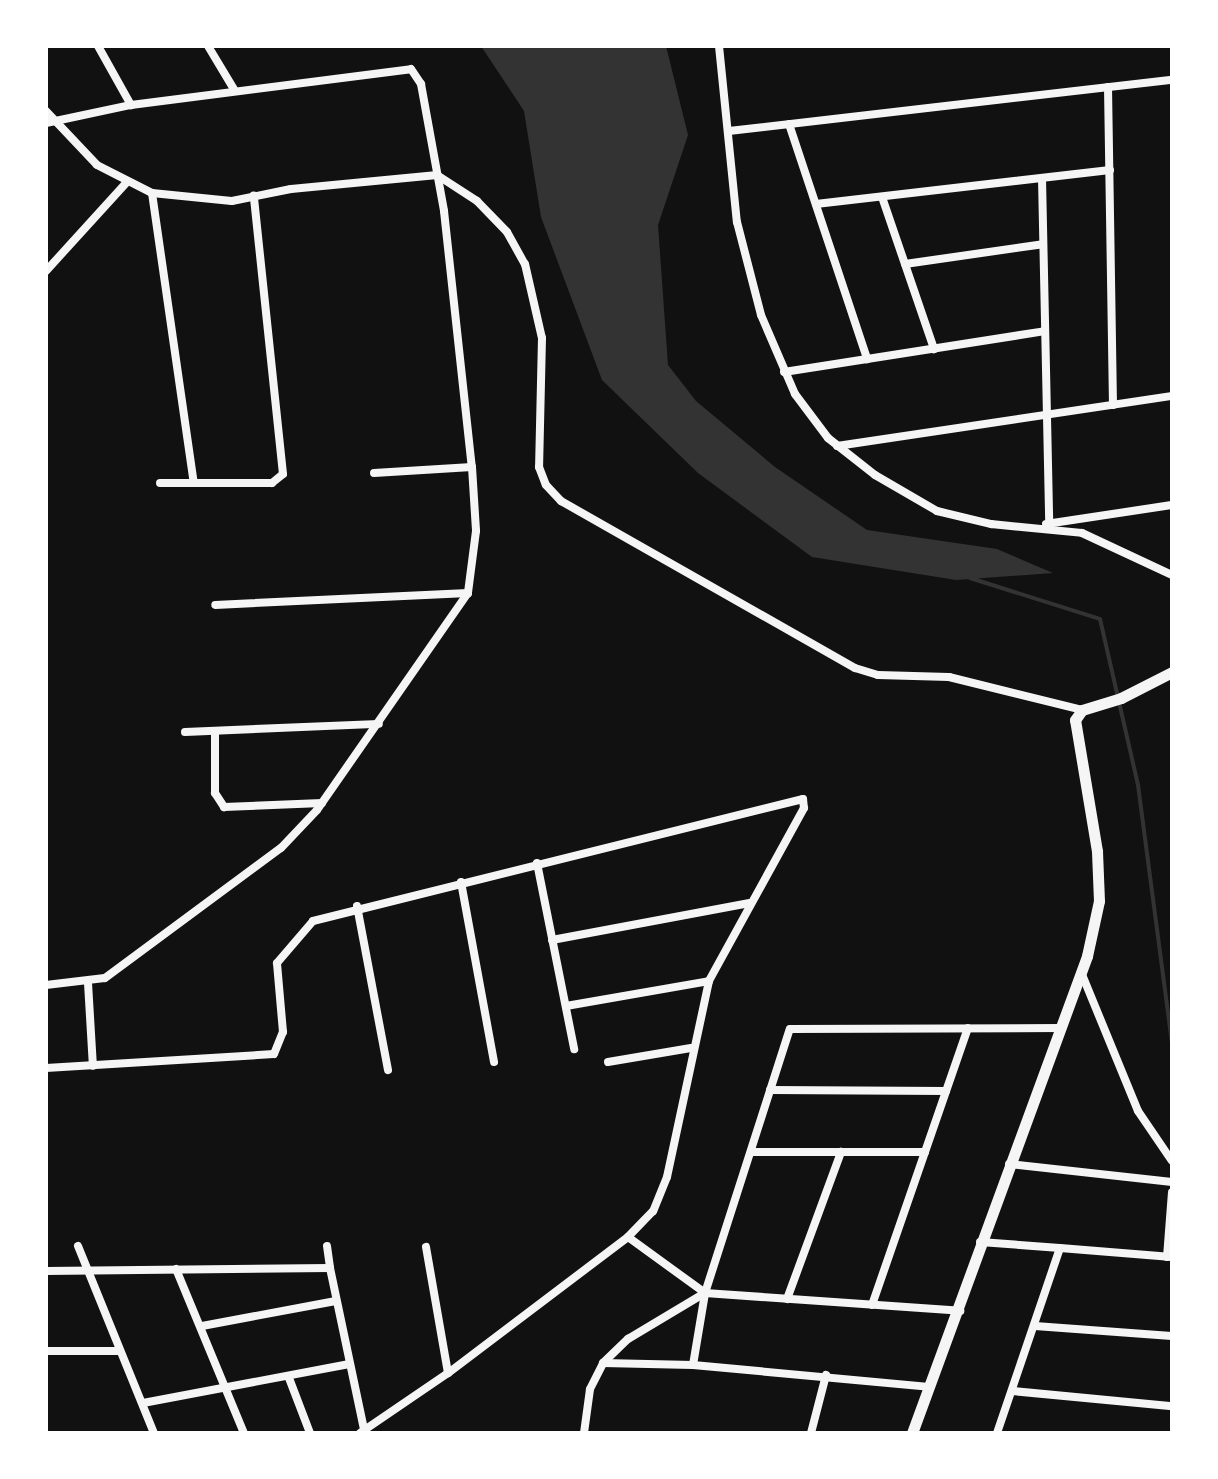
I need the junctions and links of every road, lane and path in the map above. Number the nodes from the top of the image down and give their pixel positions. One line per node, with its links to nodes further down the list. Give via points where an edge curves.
1 (98, 46): 7 (street)
2 (208, 46): 6 (street)
3 (719, 46): 10 (street)
4 (1172, 80): 5 (street)
5 (1108, 87): 9 (street); 11 (street)
6 (235, 91): 7 (street); 12 (street, via 411,69 421,84)
7 (131, 105): 8 (street)
8 (48, 117): 14 (street, via 97,165)
9 (789, 124): 10 (street); 18 (street)
10 (729, 131): 25 (street, via 737,222 761,315)
11 (1110, 170): 13 (street); 27 (street)
12 (437, 175): 16 (street); 30 (street); 41 (street, via 477,201 507,232 525,264 542,338 539,467 561,501 855,668 878,675 949,677)
13 (1042, 178): 17 (street); 19 (street)
14 (127, 182): 15 (street); 21 (street)
15 (152, 193): 16 (street, via 195,200); 33 (street)
16 (254, 196): 33 (street, via 283,474 272,483)
17 (882, 197): 18 (street); 20 (street)
18 (816, 204): 24 (street)
19 (1043, 244): 20 (street); 22 (street)
20 (905, 264): 23 (street)
21 (46, 271)
22 (1045, 331): 23 (street); 28 (street)
23 (934, 349): 24 (street)
24 (867, 359): 25 (street)
25 (784, 372): 29 (street)
26 (1172, 396): 27 (street)
27 (1113, 405): 28 (street)
28 (1047, 415): 29 (street); 35 (street)
29 (837, 446): 36 (street, via 937,511)
30 (472, 467): 31 (street); 38 (street, via 476,531)
31 (374, 473)
32 (160, 483): 33 (street)
33 (194, 483)
34 (1172, 505): 35 (street)
35 (1049, 524): 36 (street)
36 (1025, 527): 37 (street, via 1105,540)
37 (1172, 575)
38 (468, 593): 39 (street); 42 (street)
39 (215, 605)
40 (1172, 672): 41 (street)
41 (1082, 710): 51 (street, via 1074,731 1097,851 1099,901)
42 (379, 724): 43 (street); 45 (street)
43 (215, 731): 44 (street); 45 (street, via 215,793 224,807)
44 (185, 732)
45 (322, 803): 53 (street, via 281,848 105,978)
46 (537, 863): 47 (street); 48 (street, via 803,799 804,808); 50 (street)
47 (461, 882): 49 (street); 60 (street)
48 (750, 903): 50 (street); 52 (street)
49 (357, 906): 62 (street, via 313,921 277,963 283,1032 274,1054); 64 (street)
50 (552, 940): 55 (street)
51 (1081, 971): 57 (street); 70 (street, via 1138,1111)
52 (709, 981): 55 (street); 58 (street)
53 (88, 983): 54 (street); 62 (street)
54 (46, 985)
55 (566, 1006): 59 (street)
56 (968, 1028): 57 (street); 65 (street, via 790,1029); 66 (street)
57 (1061, 1028): 71 (street)
58 (691, 1048): 61 (street); 74 (street, via 667,1177 653,1211)
59 (574, 1049)
60 (494, 1062)
61 (608, 1062)
62 (93, 1066): 63 (street)
63 (46, 1068)
64 (388, 1070)
65 (770, 1090): 66 (street); 67 (street)
66 (946, 1091): 69 (street)
67 (751, 1152): 68 (street); 85 (street)
68 (841, 1152): 69 (street); 86 (street)
69 (925, 1152): 88 (street)
70 (1172, 1161)
71 (1009, 1164): 72 (street); 75 (street)
72 (1172, 1182)
73 (1172, 1192): 80 (street)
74 (628, 1237): 85 (street); 98 (street)
75 (980, 1242): 79 (street); 89 (street)
76 (78, 1246): 84 (street)
77 (327, 1246): 81 (street)
78 (426, 1247): 98 (street)
79 (1060, 1248): 80 (street); 91 (street)
80 (1169, 1257)
81 (330, 1268): 82 (street); 87 (street)
82 (176, 1269): 84 (street); 90 (street)
83 (46, 1271): 84 (street)
84 (85, 1271): 94 (street)
85 (705, 1293): 86 (street); 95 (street, via 628,1339); 97 (street)
86 (787, 1299): 88 (street)
87 (336, 1301): 90 (street); 96 (street)
88 (872, 1305): 89 (street)
89 (960, 1311): 101 (street)
90 (202, 1326): 102 (street)
91 (1035, 1326): 92 (street); 103 (street)
92 (1172, 1336)
93 (46, 1351): 94 (street)
94 (119, 1351): 104 (street)
95 (603, 1363): 97 (street); 110 (street, via 590,1389)
96 (349, 1364): 100 (street); 106 (street)
97 (693, 1365): 99 (street)
98 (448, 1373): 106 (street)
99 (826, 1375): 101 (street); 111 (street)
100 (289, 1378): 102 (street); 109 (street)
101 (929, 1387): 112 (street)
102 (224, 1390): 104 (street); 108 (street)
103 (1012, 1391): 105 (street); 113 (street)
104 (143, 1403): 107 (street)
105 (1172, 1406)
106 (361, 1432)
107 (154, 1433)
108 (244, 1433)
109 (310, 1433)
110 (584, 1433)
111 (811, 1433)
112 (912, 1433)
113 (997, 1433)

